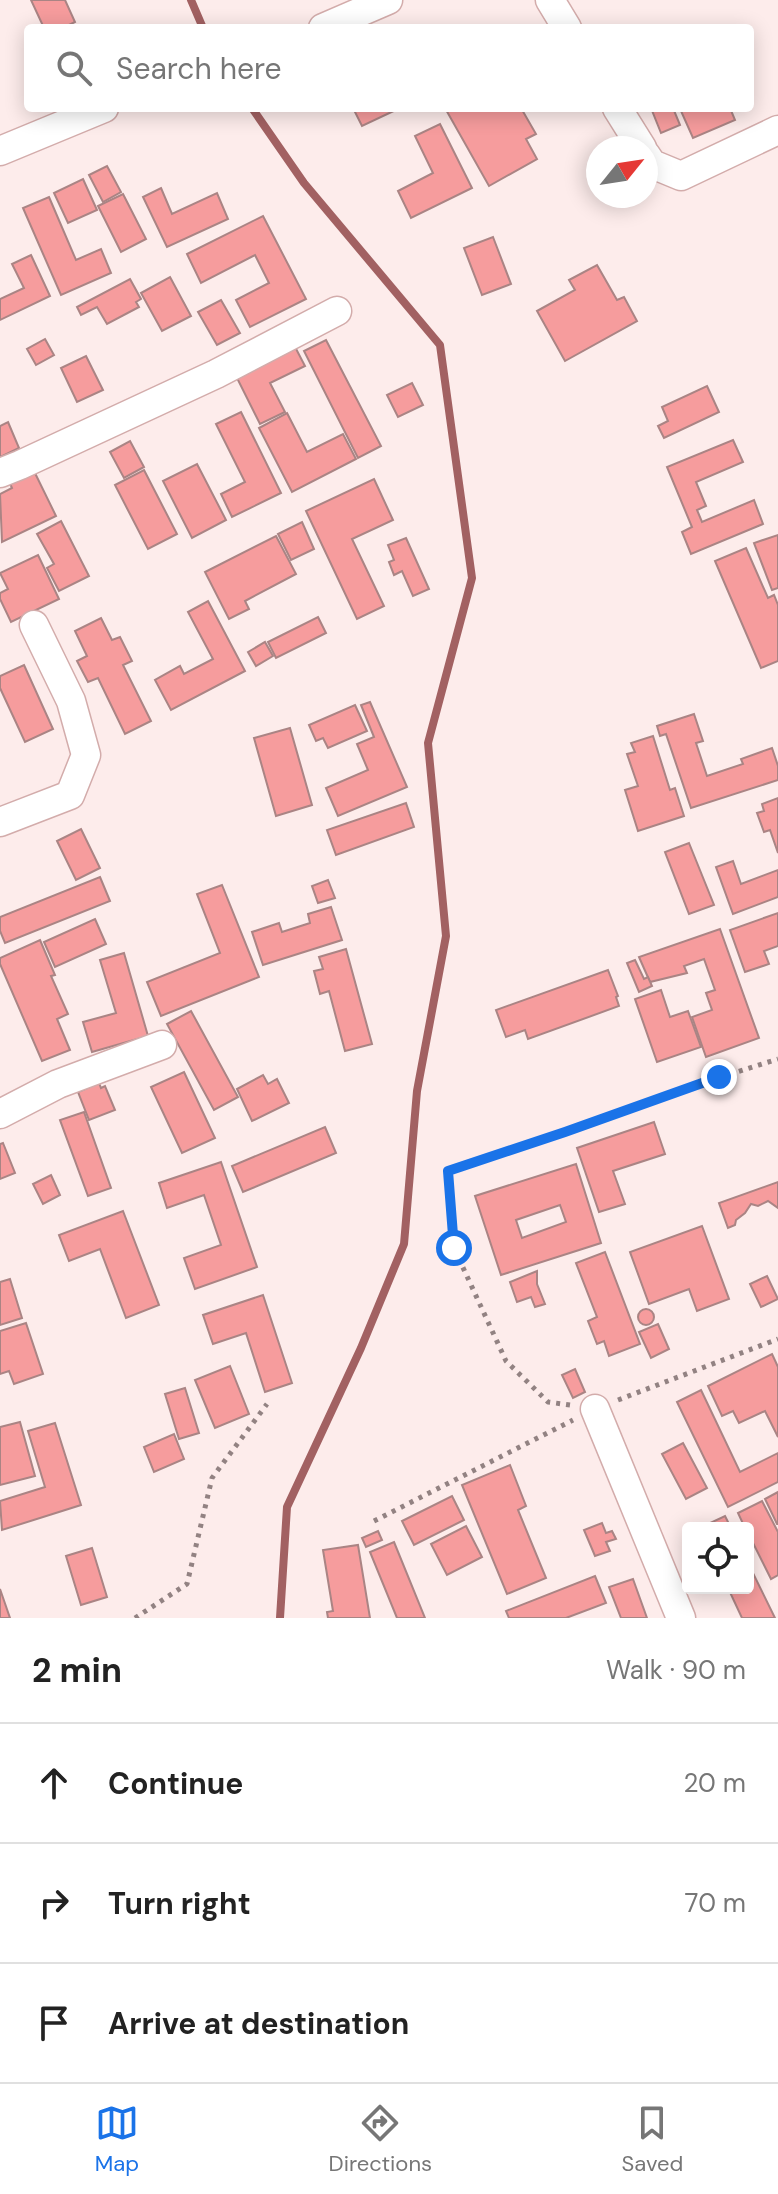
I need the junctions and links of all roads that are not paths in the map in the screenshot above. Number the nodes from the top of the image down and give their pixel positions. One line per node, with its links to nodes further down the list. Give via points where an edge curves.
1 (388, 0): 3 (street)
2 (550, 0): 4 (street)
3 (332, 24)
4 (565, 24)
5 (94, 112): 9 (street)
6 (620, 112): 8 (street)
7 (778, 130): 10 (street, via 681,176)
8 (634, 136)
9 (0, 151)
10 (658, 166)
11 (337, 311): 12 (street, via 216,374)
12 (0, 473)
13 (34, 625): 14 (street, via 71,701 86,755 70,795)
14 (0, 822)
15 (162, 1045): 16 (street, via 58,1084)
16 (0, 1114)
17 (595, 1409): 18 (street)
18 (681, 1618)

